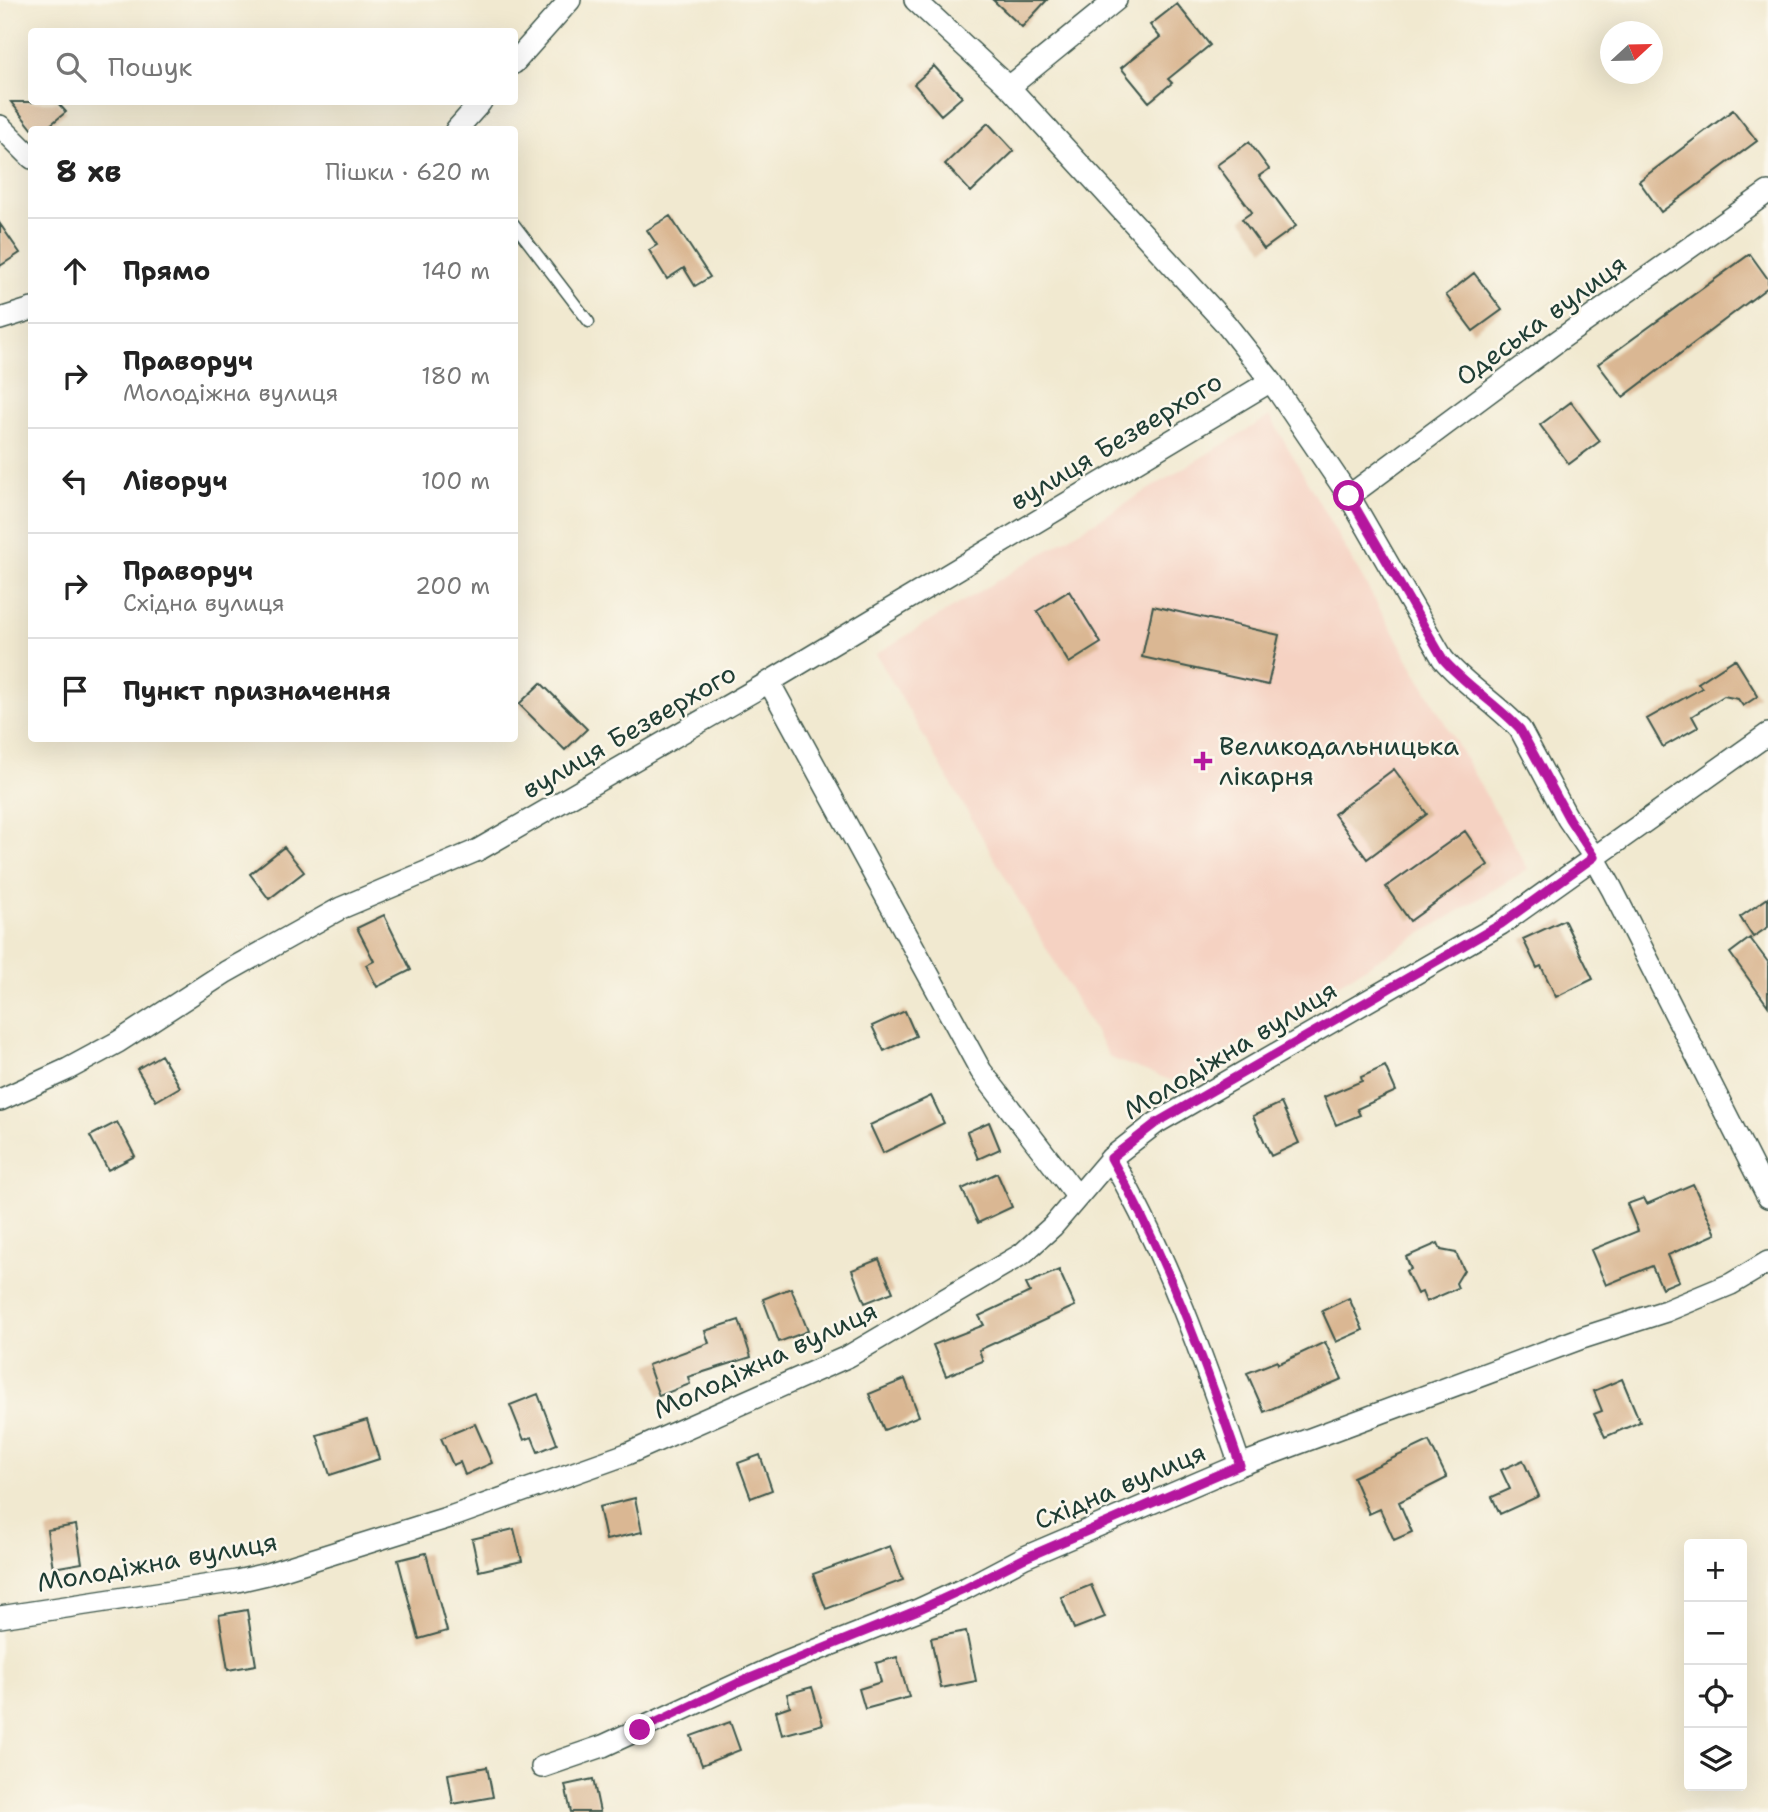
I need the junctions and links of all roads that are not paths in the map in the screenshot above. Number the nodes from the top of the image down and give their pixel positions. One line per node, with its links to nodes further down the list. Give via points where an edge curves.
1 (570, 0): 4 (street)
2 (915, 0): 5 (street)
3 (1116, 0): 5 (street)
4 (518, 58)
5 (1009, 87): 15 (street, via 1225,323)
6 (478, 105): 8 (street)
7 (0, 126): 9 (street)
8 (460, 126)
9 (28, 154)
10 (1768, 192): 16 (street, Одеська вулиця)
11 (518, 229): 14 (lane)
12 (28, 310): 13 (street)
13 (0, 318)
14 (589, 323)
15 (1271, 381): 16 (street); 17 (street, вулиця Безверхого)
16 (1349, 496): 19 (street, via 1443,659 1520,729)
17 (769, 682): 20 (street, вулиця Безверхого, via 478,850 341,908 226,972 118,1042); 22 (street, via 981,1071)
18 (1768, 734): 19 (street, Молодіжна вулиця)
19 (1594, 857): 21 (street, Молодіжна вулиця, via 1501,924 1156,1123); 23 (street)
20 (0, 1100)
21 (1111, 1158): 22 (street, Молодіжна вулиця); 25 (street, via 1154,1238)
22 (1077, 1196): 26 (street, Молодіжна вулиця, via 1022,1254 869,1346 627,1454 453,1516 267,1574)
23 (1768, 1196)
24 (1768, 1262): 25 (street, Східна вулиця, via 1731,1284 1666,1311)
25 (1240, 1465): 27 (street, Східна вулиця, via 918,1610 769,1669 603,1746)
26 (0, 1617)
27 (542, 1767)

